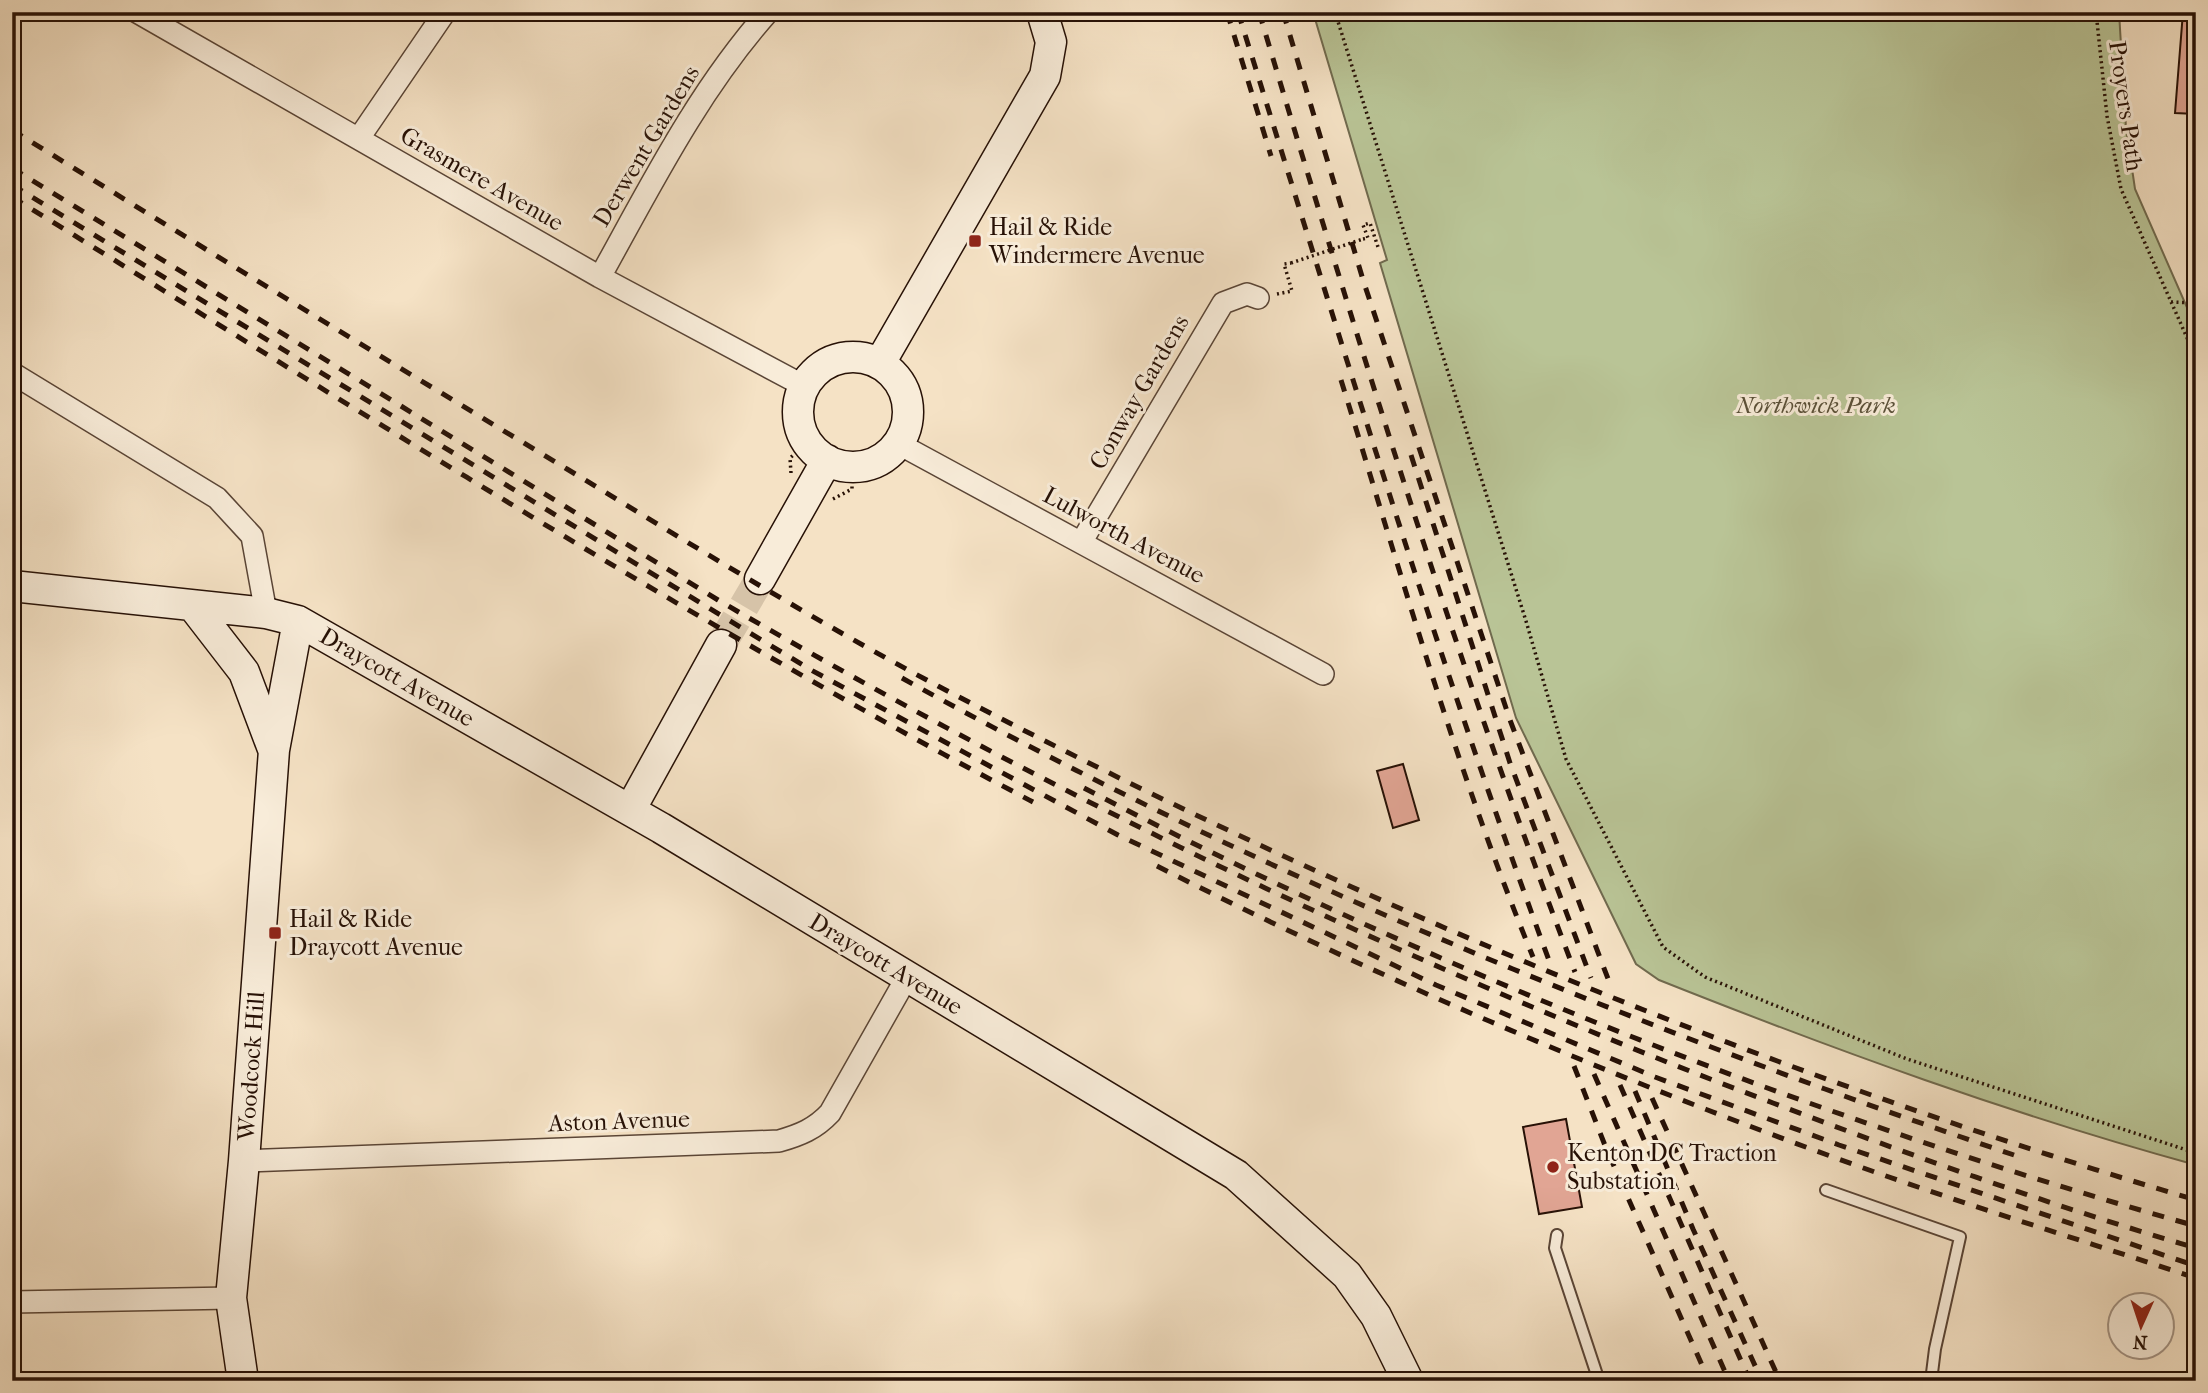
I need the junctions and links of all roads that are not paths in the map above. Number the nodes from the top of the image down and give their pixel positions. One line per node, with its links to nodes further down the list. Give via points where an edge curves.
1 (136, 12): 5 (street, Grasmere Avenue)
2 (445, 12): 5 (street)
3 (768, 12): 6 (street, Derwent Gardens, via 690,115)
4 (1042, 12): 8 (street, via 1051,41 1045,76)
5 (359, 138): 6 (street, Grasmere Avenue)
6 (600, 276): 10 (street, Grasmere Avenue)
7 (1258, 298): 13 (street, Conway Gardens, via 1247,294 1223,303)
8 (880, 363): 10 (street, via 850,357 832,361); 11 (street, via 905,392 908,411)
9 (12, 373): 17 (street, via 217,498 252,536)
10 (804, 386): 12 (street, via 798,413 802,432)
11 (899, 444): 12 (street, via 871,464 852,467); 13 (street, Lulworth Avenue)
12 (827, 460): 14 (street)
13 (1082, 541): 20 (street, Lulworth Avenue)
14 (760, 579)
15 (12, 586): 16 (street)
16 (193, 606): 17 (street); 21 (street, Woodcock Hill, via 244,672)
17 (267, 613): 18 (street)
18 (298, 621): 21 (street, Woodcock Hill); 22 (street, Draycott Avenue)
19 (721, 645): 22 (street)
20 (1323, 674)
21 (274, 750): 24 (street, Woodcock Hill)
22 (630, 810): 23 (street, Draycott Avenue)
23 (907, 976): 24 (street, Aston Avenue, via 830,1113 817,1127 798,1136 779,1141); 30 (street, Draycott Avenue, via 1236,1175 1347,1275 1376,1316)
24 (244, 1161): 27 (street, Woodcock Hill)
25 (1826, 1190): 32 (lane, via 1960,1237)
26 (1557, 1234): 31 (lane, via 1555,1248)
27 (231, 1298): 28 (street); 29 (street, Woodcock Hill)
28 (12, 1302)
29 (243, 1381)
30 (1408, 1381)
31 (1599, 1381)
32 (1931, 1381)

